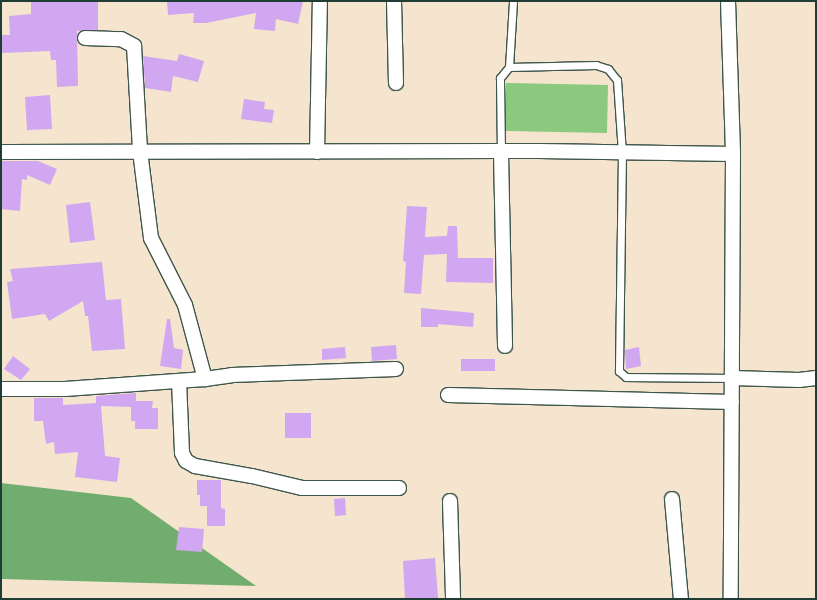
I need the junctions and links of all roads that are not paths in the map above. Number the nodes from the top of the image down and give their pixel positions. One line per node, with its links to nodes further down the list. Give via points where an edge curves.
1 (320, 1): 10 (street)
2 (394, 1): 7 (street)
3 (513, 1): 6 (lane)
4 (728, 1): 13 (street)
5 (85, 38): 8 (street, via 121,39 134,46)
6 (509, 67): 11 (lane, via 500,78); 12 (lane, via 596,65 608,69 617,80)
7 (396, 83)
8 (140, 151): 9 (street); 10 (street); 18 (street, via 151,238 185,305)
9 (1, 152)
10 (317, 152): 11 (street)
11 (501, 153): 12 (street); 14 (street)
12 (622, 153): 13 (street); 16 (lane, via 619,371 626,377)
13 (733, 154): 16 (street)
14 (505, 346)
15 (396, 369): 18 (street, via 232,375)
16 (732, 378): 17 (street); 22 (street)
17 (816, 378)
18 (206, 379): 19 (street)
19 (179, 381): 20 (street); 23 (street, via 182,453 186,461 196,466 302,488)
20 (1, 390)
21 (448, 395): 22 (street)
22 (732, 402): 28 (street)
23 (399, 488)
24 (672, 499): 27 (street)
25 (450, 501): 26 (street)
26 (453, 599)
27 (681, 599)
28 (731, 599)

